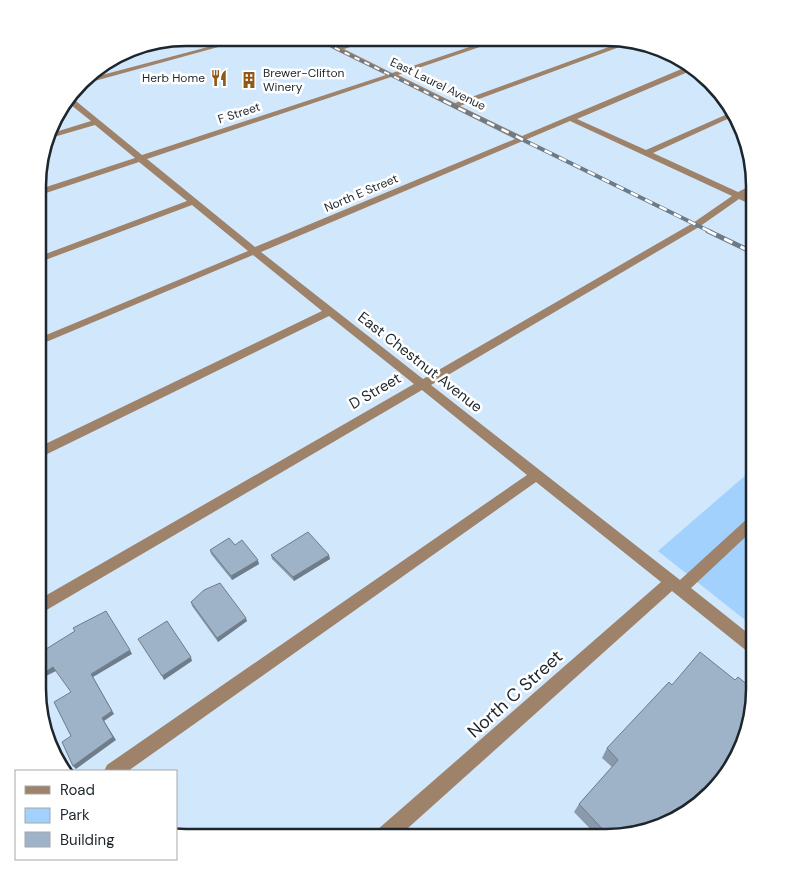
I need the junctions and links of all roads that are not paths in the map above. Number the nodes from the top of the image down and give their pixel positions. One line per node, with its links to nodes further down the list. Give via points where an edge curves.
1 (219, 46): 9 (street)
2 (332, 46): 6 (street, East Laurel Avenue)
3 (348, 46): 6 (street)
4 (479, 46): 8 (street, F Street)
5 (615, 47): 11 (street)
6 (338, 49): 8 (street, East Laurel Avenue)
7 (685, 70): 13 (street, North E Street)
8 (392, 75): 11 (street, East Laurel Avenue); 18 (street, F Street)
9 (95, 80)
10 (73, 103): 14 (street, East Chestnut Avenue)
11 (453, 106): 16 (street, East Laurel Avenue)
12 (727, 117): 17 (street)
13 (568, 118): 16 (street, North E Street); 17 (street)
14 (96, 122): 15 (street); 18 (street, East Chestnut Avenue)
15 (57, 134)
16 (522, 139): 24 (street, North E Street)
17 (647, 153): 21 (street)
18 (140, 159): 19 (street, F Street); 23 (street, East Chestnut Avenue)
19 (46, 190)
20 (745, 192): 21 (street, D Street)
21 (738, 196): 22 (street); 28 (street, D Street, via 696,225)
22 (745, 199)
23 (194, 202): 24 (street, East Chestnut Avenue); 25 (street)
24 (255, 252): 26 (street, East Chestnut Avenue); 27 (street, North E Street)
25 (46, 257)
26 (330, 311): 28 (street, East Chestnut Avenue); 29 (street)
27 (46, 339)
28 (422, 383): 30 (street, East Chestnut Avenue); 33 (street, D Street)
29 (47, 449)
30 (538, 474): 32 (street, East Chestnut Avenue); 35 (street)
31 (745, 528): 32 (street, North C Street)
32 (677, 584): 34 (street, East Chestnut Avenue); 36 (street, North C Street)
33 (47, 603)
34 (745, 640)
35 (114, 770)
36 (394, 828)

